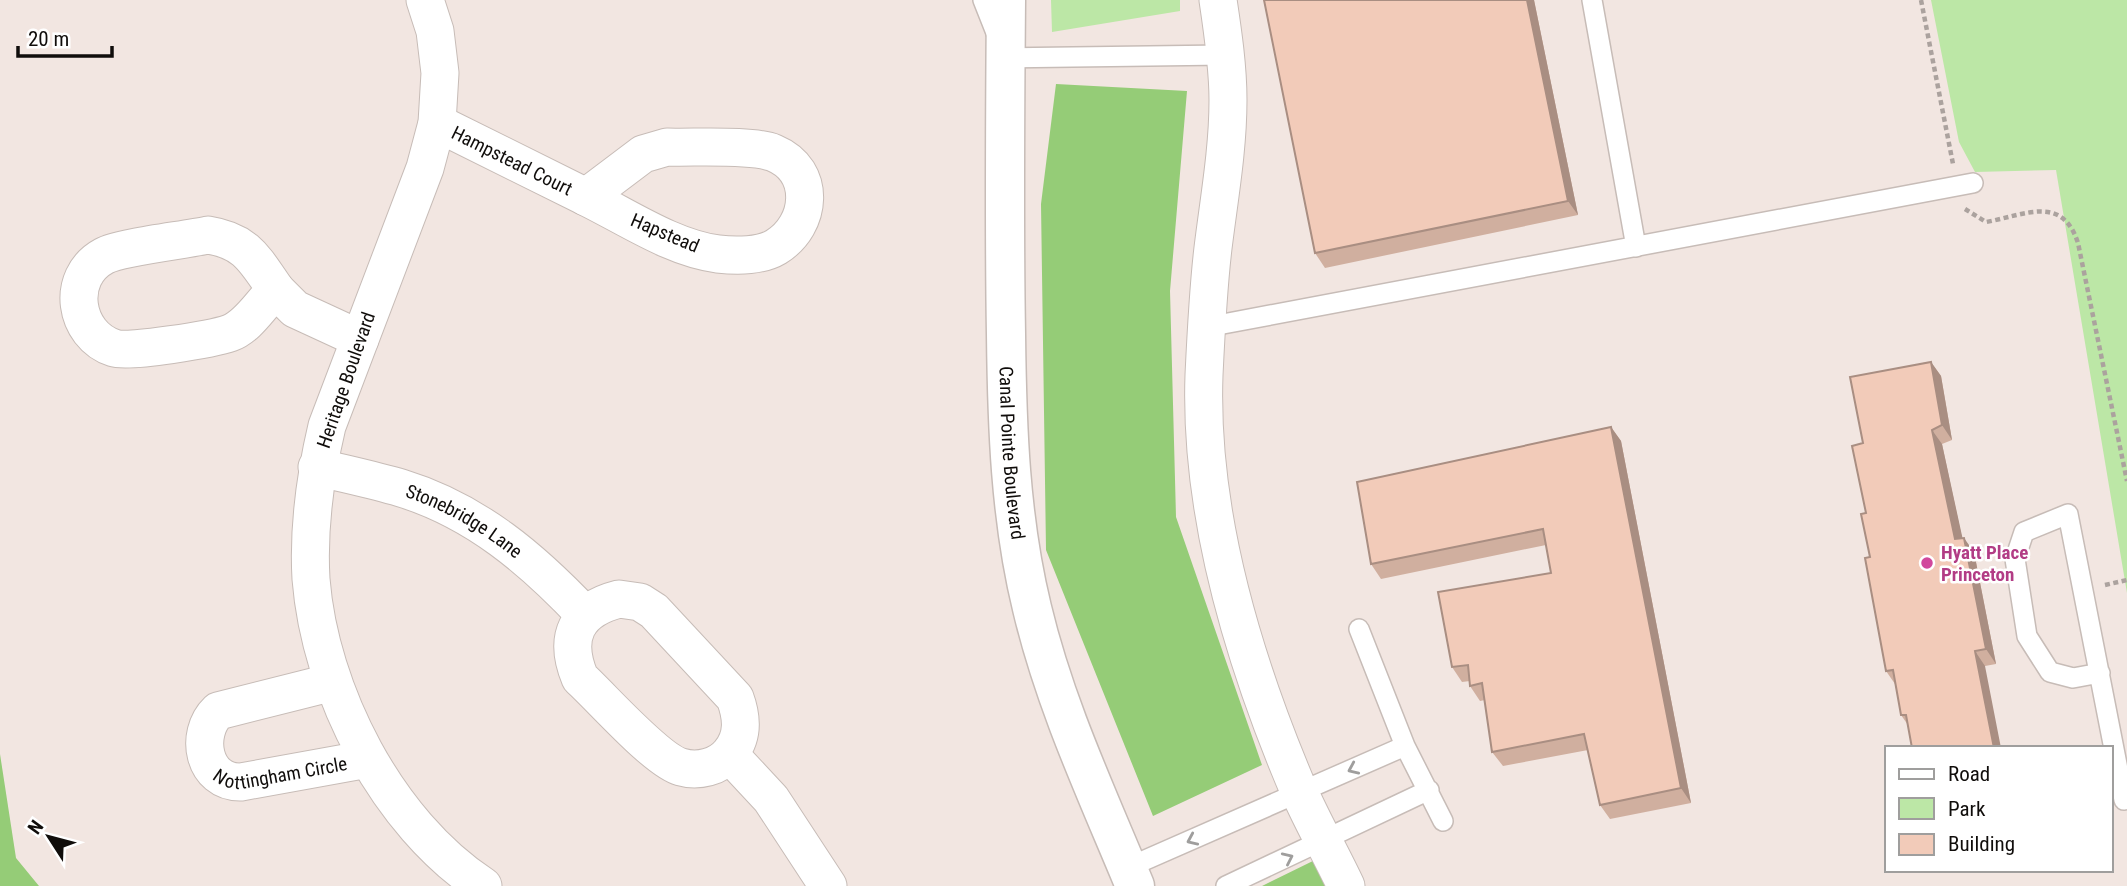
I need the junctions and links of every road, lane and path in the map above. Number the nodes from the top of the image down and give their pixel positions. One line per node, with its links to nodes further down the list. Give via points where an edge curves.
1 (425, 0): 9 (street, Heritage Boulevard, via 440,72)
2 (982, 0): 8 (lane)
3 (1006, 0): 8 (street, Canal Pointe Boulevard)
4 (1219, 0): 7 (street)
5 (1592, 0): 12 (lane)
6 (1921, 0): 10 (path)
7 (1225, 55): 8 (lane); 14 (street, via 1224,171)
8 (1006, 58): 30 (street, Canal Pointe Boulevard, via 1002,165 1014,516 1031,607 1054,689)
9 (437, 123): 11 (street, Hampstead Court); 15 (street, Heritage Boulevard, via 425,168)
10 (1965, 185): 12 (lane); 17 (path, via 1962,206 1978,220 2045,211 2068,220 2078,243)
11 (586, 197): 11 (street, Hapstead, via 687,247 719,254 754,254 791,236 803,219 805,195 802,180 790,163 774,153 667,148 643,154)
12 (1636, 247): 14 (lane)
13 (276, 290): 13 (street, via 246,248 228,238 208,236 105,255 90,267 80,284 78,301 83,324 96,339 115,349 133,350 230,333 246,323); 15 (street, via 295,309)
14 (1207, 327): 26 (street, via 1206,440 1226,574 1255,672)
15 (360, 339): 16 (street, Heritage Boulevard, via 327,426)
16 (317, 467): 18 (street, Stonebridge Lane, via 402,488 452,508 498,535 540,568); 21 (street, Heritage Boulevard, via 311,521 312,580)
17 (2127, 481)
18 (585, 615): 23 (street, via 572,640 580,678 679,767 697,770); 23 (street, via 600,604 619,599 640,602 654,611 736,698 741,736)
19 (1359, 629): 22 (lane)
20 (2100, 673): 20 (lane, via 2070,527 2068,514 2024,532 2015,559 2027,636 2050,672 2073,678); 27 (lane)
21 (333, 682): 24 (street, Heritage Boulevard); 24 (street, Nottingham Circle, via 218,711 208,721 204,735 209,766 231,783)
22 (1405, 746): 25 (lane); 26 (lane, one-way to 26)
23 (730, 755): 32 (street, via 771,799)
24 (368, 758): 31 (street, Heritage Boulevard, via 438,849)
25 (1429, 790): 28 (lane); 29 (lane)
26 (1300, 792): 29 (street); 30 (lane, one-way to 30)
27 (2127, 799)
28 (1443, 821)
29 (1324, 841): 33 (lane, one-way to 29); 34 (street)
30 (1131, 877)
31 (482, 886)
32 (828, 886)
33 (1226, 886)
34 (1346, 886)

